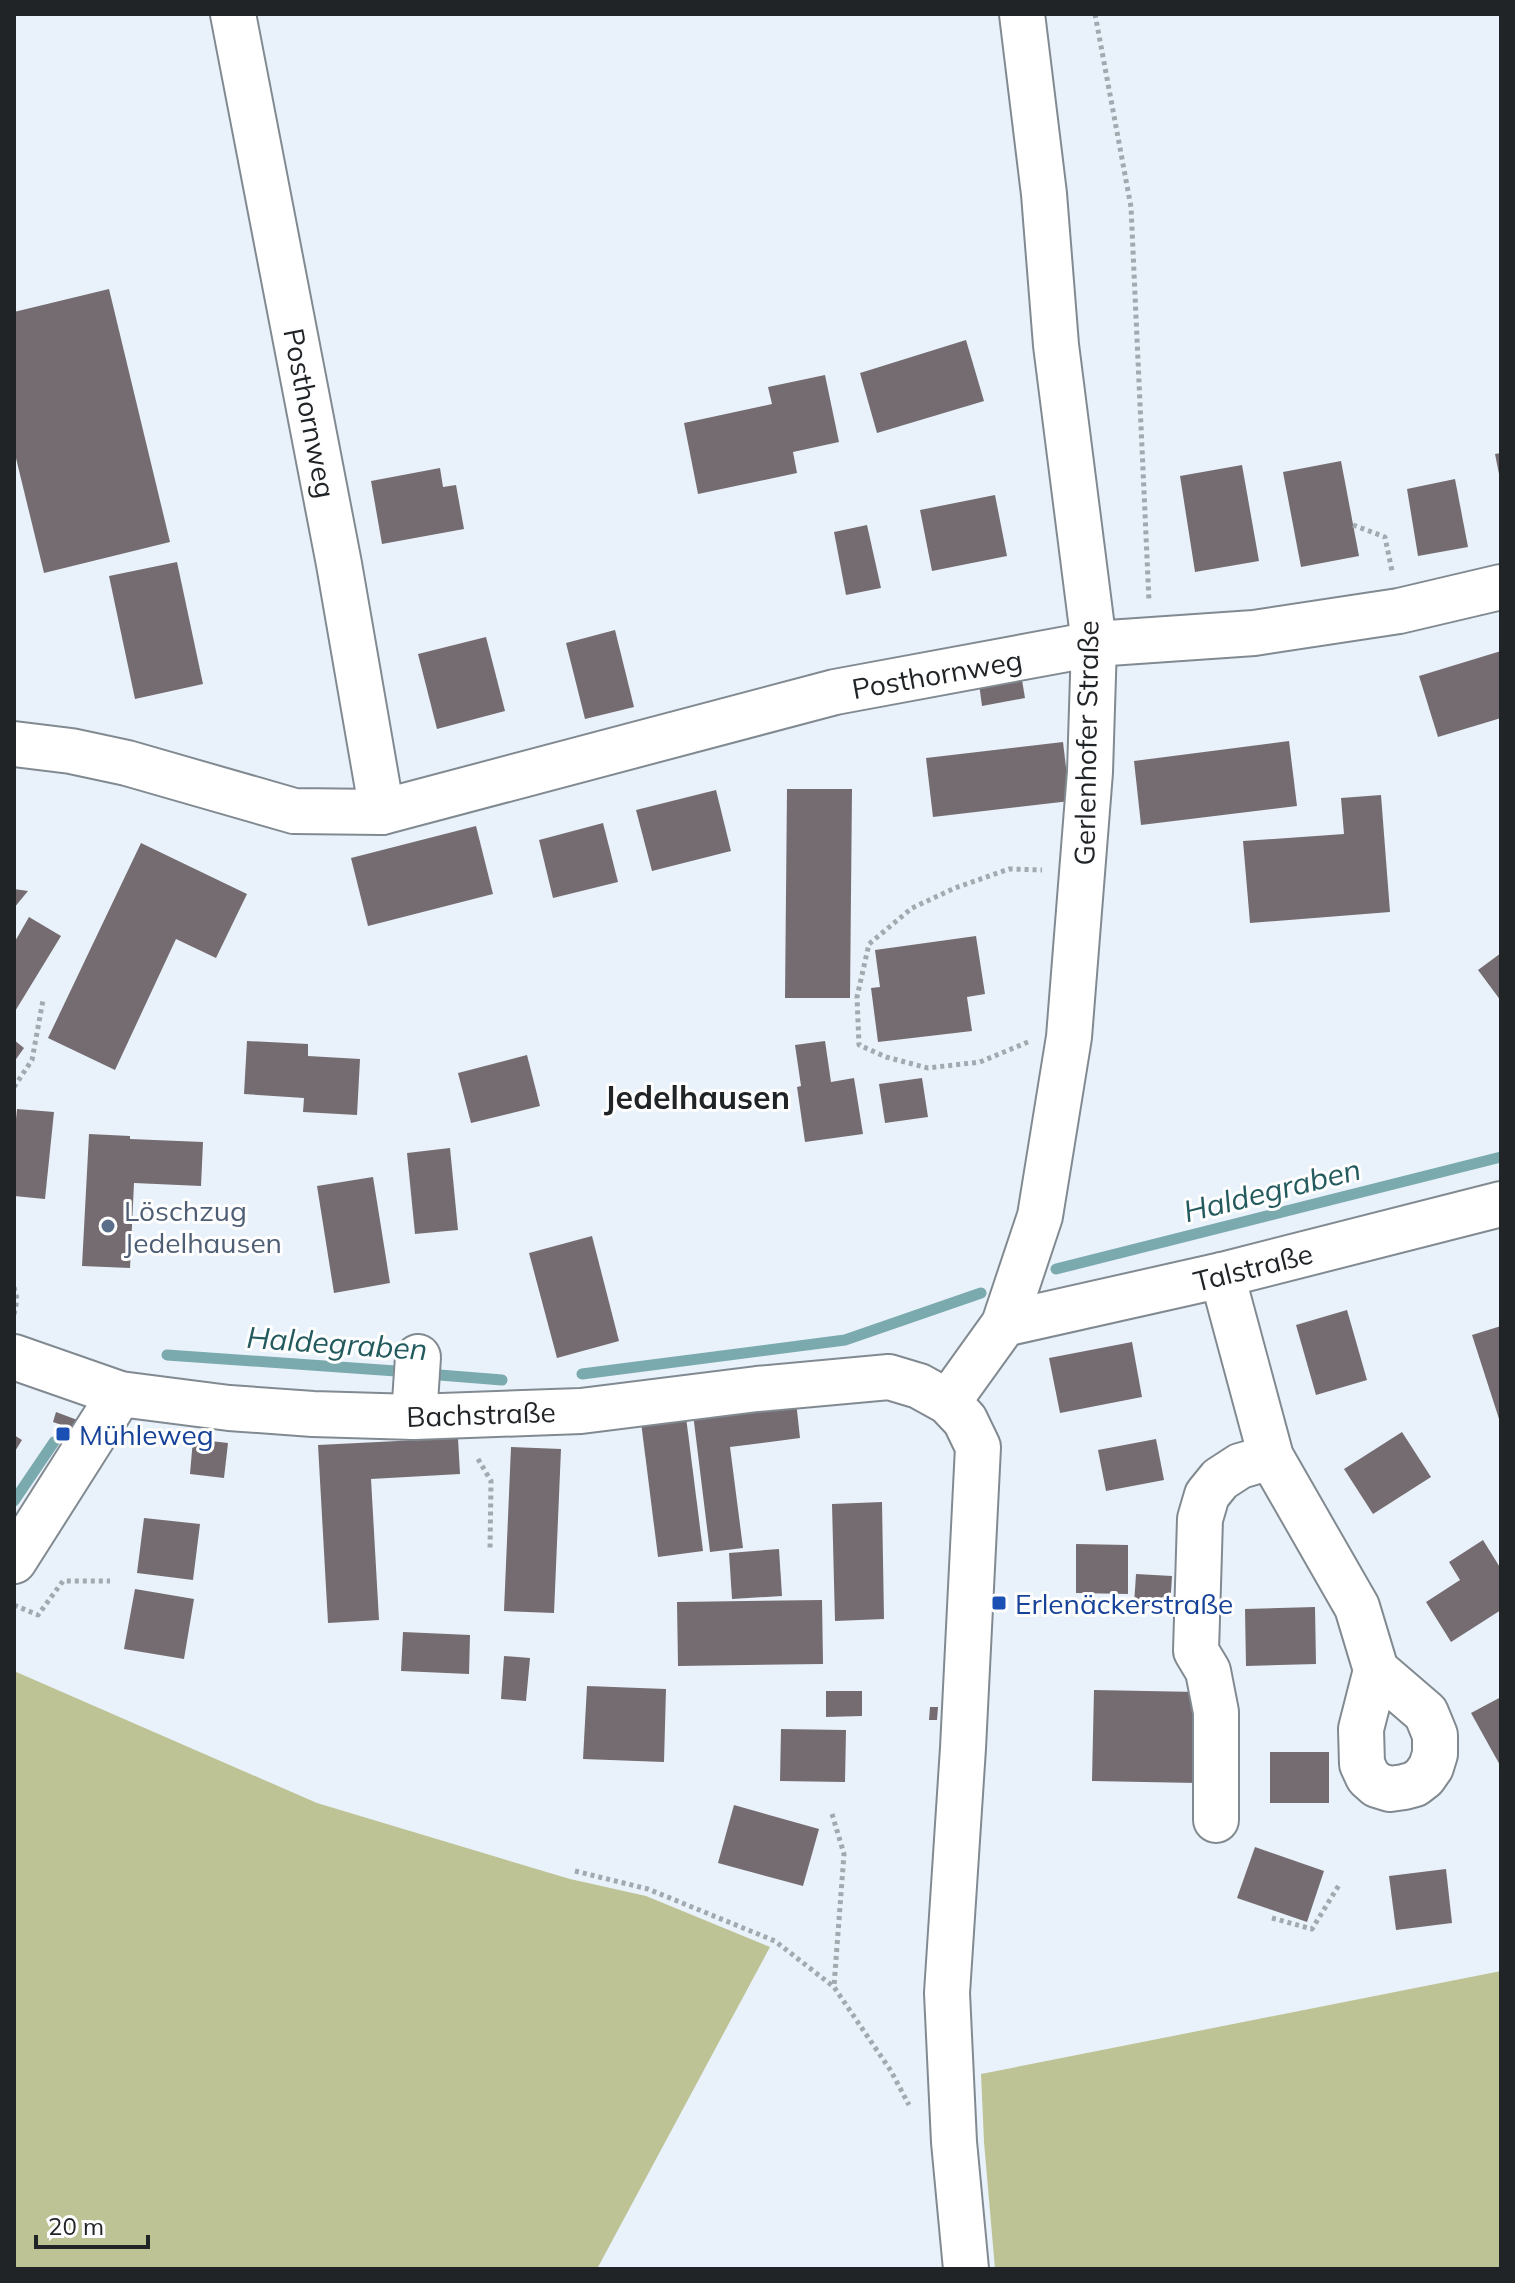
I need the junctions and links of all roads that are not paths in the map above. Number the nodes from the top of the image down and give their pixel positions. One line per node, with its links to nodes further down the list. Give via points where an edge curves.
1 (233, 14): 6 (street, Posthornweg)
2 (1022, 14): 4 (street, Gerlenhofer Straße)
3 (1501, 587): 4 (street, Posthornweg, via 1399,611 1254,633)
4 (1094, 644): 6 (street, Posthornweg, via 835,692); 9 (street, Gerlenhofer Straße, via 1084,870 1069,1037 1040,1216)
5 (14, 744): 6 (street, Posthornweg, via 121,762 294,811)
6 (382, 812)
7 (1501, 1204): 8 (street, Talstraße)
8 (1222, 1275): 9 (street, Talstraße); 13 (street)
9 (1004, 1324): 12 (street, Gerlenhofer Straße)
10 (14, 1357): 11 (street, Bachstraße)
11 (120, 1394): 12 (street, Bachstraße, via 313,1414 416,1388 581,1411 889,1377); 14 (street)
12 (948, 1402): 17 (street, via 965,1420 978,1447 947,1993)
13 (1271, 1457): 15 (street, via 1357,1607); 16 (street, via 1240,1466 1220,1479 1207,1495 1200,1519 1196,1651 1208,1671 1216,1712)
14 (14, 1561)
15 (1376, 1670)
16 (1216, 1820)
17 (966, 2269)

